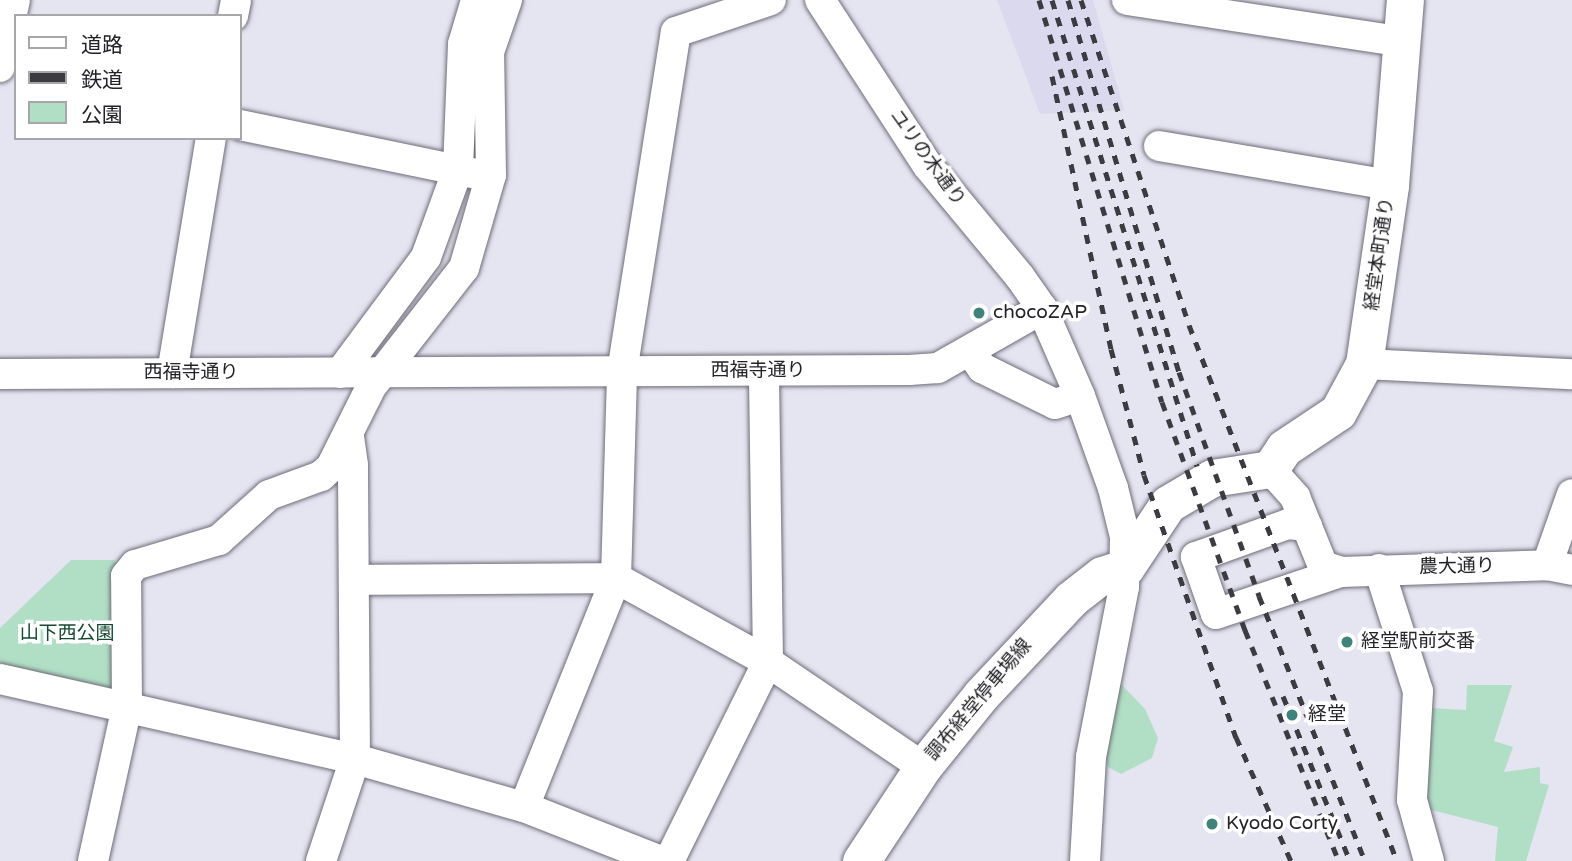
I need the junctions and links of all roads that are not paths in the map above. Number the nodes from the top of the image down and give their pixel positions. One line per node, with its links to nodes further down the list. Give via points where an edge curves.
1 (15, 0): 9 (street)
2 (476, 0): 13 (street, via 463,44)
3 (507, 0): 14 (street, via 489,52)
4 (771, 0): 20 (street, via 676,32)
5 (820, 0): 16 (street, ユリの木通り, via 928,166)
6 (1127, 0): 8 (street)
7 (1405, 0): 8 (main road, 経堂本町通り)
8 (1399, 41): 15 (main road, 経堂本町通り)
9 (0, 67)
10 (242, 125): 13 (street)
11 (211, 140): 22 (street)
12 (1158, 146): 15 (street)
13 (458, 169): 14 (street); 23 (street, via 426,257)
14 (491, 176): 19 (street, via 464,268)
15 (1390, 185): 18 (main road, 経堂本町通り)
16 (1042, 309): 17 (street, 西福寺通り); 26 (street)
17 (970, 351): 21 (street, 西福寺通り, via 938,368); 26 (street, via 982,368 1055,404)
18 (1364, 364): 25 (street); 28 (main road, 経堂本町通り, via 1338,412 1284,448)
19 (384, 371): 20 (street, 西福寺通り); 23 (street, 西福寺通り); 27 (street, via 371,387)
20 (622, 372): 21 (street, 西福寺通り); 35 (street)
21 (764, 372): 37 (street)
22 (172, 373): 23 (street, 西福寺通り); 24 (street, 西福寺通り)
23 (340, 373)
24 (0, 374)
25 (1572, 374)
26 (1080, 396): 31 (street, via 1121,516)
27 (349, 438): 36 (street); 39 (street, via 321,476 269,495 219,540 135,565 126,576)
28 (1270, 469): 30 (street, via 1295,497); 31 (main road, via 1212,478 1168,504)
29 (1572, 494): 32 (street)
30 (1307, 526): 34 (street, via 1324,566); 34 (street, 農大通り, via 1288,524 1196,557 1216,614)
31 (1126, 567): 41 (main road, 調布経堂停車場線, via 1102,575 1036,632); 48 (street, via 1091,757)
32 (1560, 567): 33 (street, 農大通り)
33 (1379, 569): 34 (street, 農大通り); 49 (street, via 1419,691 1412,800)
34 (1341, 572)
35 (616, 578): 36 (street); 37 (street); 42 (street)
36 (354, 580): 40 (street)
37 (768, 662): 41 (street); 46 (street)
38 (0, 679): 39 (street)
39 (127, 708): 40 (street); 43 (street)
40 (355, 759): 42 (street); 44 (street)
41 (923, 767): 47 (main road, 調布経堂停車場線)
42 (524, 807): 45 (street)
43 (93, 861)
44 (321, 861)
45 (661, 861)
46 (669, 861)
47 (861, 861)
48 (1085, 861)
49 (1429, 861)

